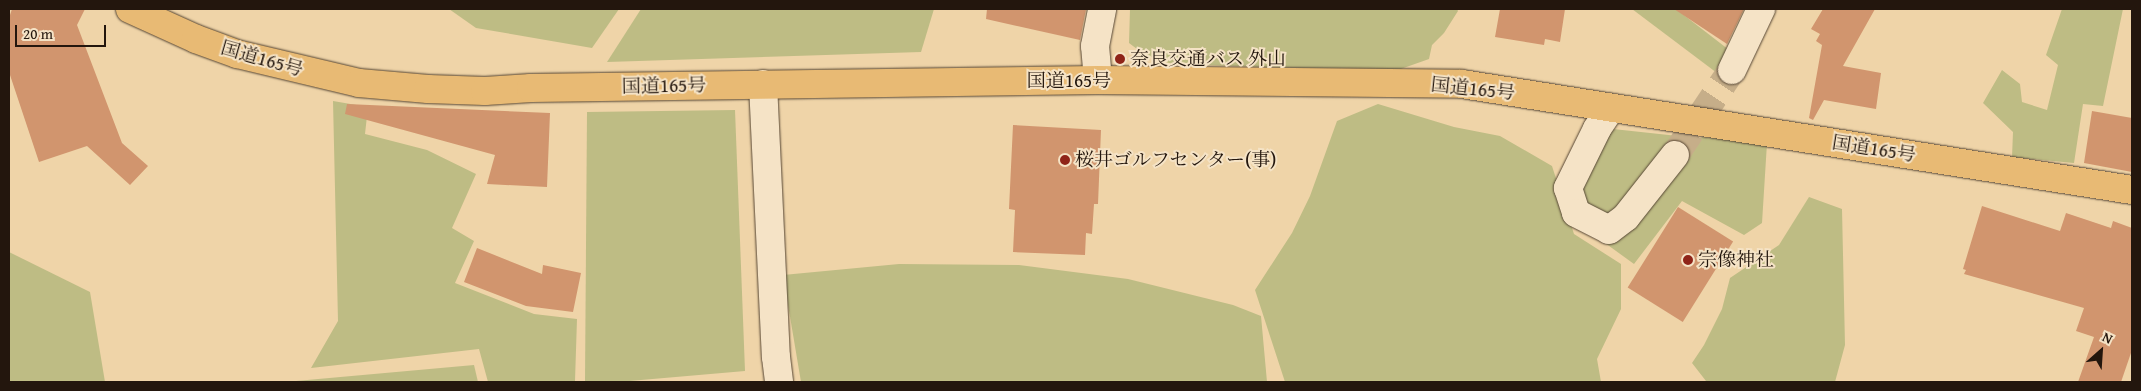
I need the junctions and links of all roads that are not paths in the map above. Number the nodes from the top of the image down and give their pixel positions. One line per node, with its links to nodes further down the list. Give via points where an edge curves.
1 (130, 9): 6 (highway, 国道165号, via 237,54 359,83 485,91)
2 (1102, 9): 5 (street, via 1095,46)
3 (1761, 9): 4 (street)
4 (1732, 70)
5 (1098, 80): 6 (highway, 国道165号); 7 (highway, 国道165号, via 1462,84)
6 (763, 84): 10 (street)
7 (1611, 108): 8 (street, via 1568,188 1576,214 1609,230 1626,217); 9 (highway, 国道165号)
8 (1675, 155)
9 (2132, 190)
10 (779, 382)

